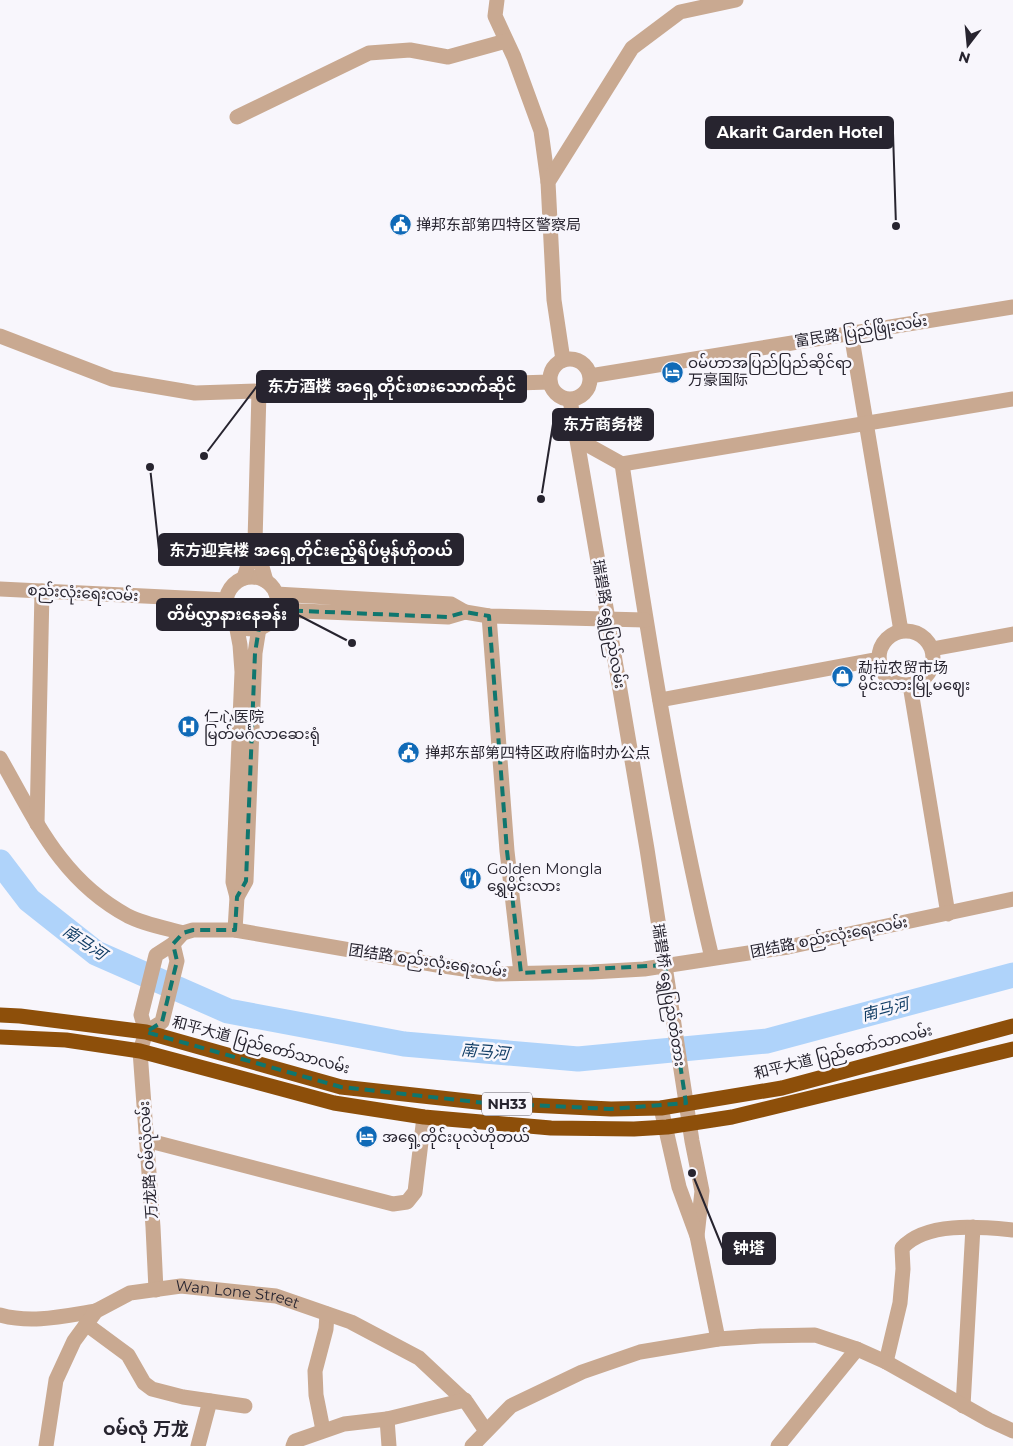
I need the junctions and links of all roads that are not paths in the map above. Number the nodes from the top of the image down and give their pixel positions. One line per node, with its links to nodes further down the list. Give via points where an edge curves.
1 (497, 0): 4 (street, via 495,16)
2 (736, 0): 3 (street)
3 (680, 6): 6 (street, via 632,48)
4 (506, 41): 5 (street, via 448,57 410,50 369,53); 6 (street, via 541,132)
5 (237, 117)
6 (548, 182): 10 (street, via 554,300)
7 (1013, 306): 8 (street, 富民路 ပြည်ဖြိုးလမ်း)
8 (851, 333): 11 (street, 富民路 ပြည်ဖြိုးလမ်း); 16 (street)
9 (0, 336): 13 (street, via 112,378 195,393)
10 (563, 360): 11 (street, via 580,362); 12 (street, via 552,369)
11 (590, 376): 15 (street, via 586,392)
12 (550, 382): 13 (street); 15 (street, via 554,392)
13 (259, 391): 19 (street)
14 (1013, 399): 16 (street)
15 (570, 400): 17 (street, 瑞碧路 ရွှေပြည်လမ်း)
16 (866, 424): 18 (street); 33 (street)
17 (576, 439): 18 (street); 29 (street, 瑞碧路 ရွှေပြည်လမ်း)
18 (622, 464): 30 (street)
19 (255, 542): 20 (street); 21 (street)
20 (244, 578): 21 (street); 25 (street, via 232,586)
21 (266, 581): 24 (street)
22 (0, 590): 23 (street, စည်းလုံးရေးလမ်း)
23 (42, 591): 25 (street, စည်းလုံးရေးလမ်း); 40 (street)
24 (276, 594): 26 (street); 27 (street, via 451,604)
25 (226, 600): 31 (street, via 226,608)
26 (277, 610): 27 (street, via 448,617); 32 (street, via 273,618)
27 (465, 612): 28 (street)
28 (490, 616): 29 (street); 48 (street, via 507,852)
29 (608, 619): 30 (street); 41 (street, 瑞碧路 ရွှေပြည်လမ်း)
30 (645, 620): 38 (street)
31 (236, 624): 32 (street, via 244,628); 42 (street, via 242,672 233,882)
32 (259, 628): 42 (street, via 255,653 246,881)
33 (901, 631): 35 (street, via 918,633); 36 (street, via 886,639)
34 (1013, 634): 35 (street)
35 (932, 649): 37 (street, via 930,670 925,677)
36 (878, 659): 37 (street, via 887,677); 38 (street)
37 (910, 685): 44 (street)
38 (660, 700): 47 (street, via 694,882)
39 (0, 758): 40 (street)
40 (37, 824): 46 (street, via 54,851 90,891 130,916)
41 (647, 850): 61 (street, 瑞碧桥 ရွှေပြည်တံတား, via 702,1191)
42 (238, 897): 45 (street)
43 (1013, 899): 44 (street, 团结路 စည်းလုံးရေးလမ်း)
44 (948, 914): 47 (street, 团结路 စည်းလုံးရေးလမ်း, via 788,947)
45 (235, 930): 46 (street, 团结路 စည်းလုံးရေးလမ်း, via 193,930); 48 (street, 团结路 စည်းလုံးရေးလမ်း, via 437,965 498,974)
46 (178, 939): 51 (street, via 177,962 162,1022); 51 (street, via 156,955 141,1015)
47 (712, 958): 48 (street, 团结路 စည်းလုံးရေးလမ်း, via 644,969)
48 (521, 973)
49 (0, 1015): 51 (highway, 和平大道 ပြည်တော်သာလမ်း / NH33)
50 (1013, 1026): 55 (highway, 和平大道 ပြည်တော်သာလမ်း / NH33, via 782,1088)
51 (146, 1032): 54 (street, 万龙路 ဝမ်လုံလမ်း); 55 (highway, 和平大道 ပြည်တော်သာလမ်း / NH33, via 341,1087 486,1103)
52 (0, 1038): 54 (highway, NH33, via 66,1040)
53 (1013, 1048): 57 (highway, NH33, via 732,1117)
54 (140, 1051): 56 (highway, NH33, via 334,1103); 58 (street, 万龙路 ဝမ်လုံလမ်း)
55 (661, 1108): 57 (street)
56 (424, 1118): 57 (highway, NH33, via 551,1128); 58 (street, via 415,1192 408,1202 393,1204)
57 (667, 1127): 61 (street, via 679,1187)
58 (146, 1140): 62 (street, 万龙路 ဝမ်လုံလမ်း)
59 (973, 1227): 60 (street); 69 (street, via 923,1234 902,1248 900,1303); 73 (street)
60 (1013, 1230)
61 (697, 1236): 67 (street)
62 (156, 1290): 63 (street, Wan Lone Street, via 130,1293); 64 (street, Wan Lone Street, via 181,1286 276,1296)
63 (96, 1311): 65 (street, via 37,1320); 66 (street, Wan Lone Street)
64 (327, 1314): 70 (street, Wan Lone Street, via 351,1322 419,1358); 75 (street, via 316,1371 316,1395)
65 (0, 1315)
66 (86, 1324): 71 (street, via 128,1355 144,1383 152,1389); 78 (street, Wan Lone Street, via 74,1341 56,1380)
67 (718, 1339): 68 (street, via 815,1335); 76 (street, via 640,1352 582,1372 511,1406)
68 (857, 1349): 69 (street); 83 (street)
69 (886, 1362): 73 (street)
70 (465, 1400): 74 (street); 76 (street, Wan Lone Street)
71 (210, 1401): 72 (street); 79 (street)
72 (245, 1406)
73 (963, 1406): 77 (street)
74 (387, 1419): 75 (street); 81 (street)
75 (323, 1430): 80 (street, via 295,1441)
76 (486, 1431): 82 (street)
77 (1013, 1431)
78 (46, 1446)
79 (198, 1446)
80 (293, 1446)
81 (389, 1446)
82 (472, 1446)
83 (778, 1446)

